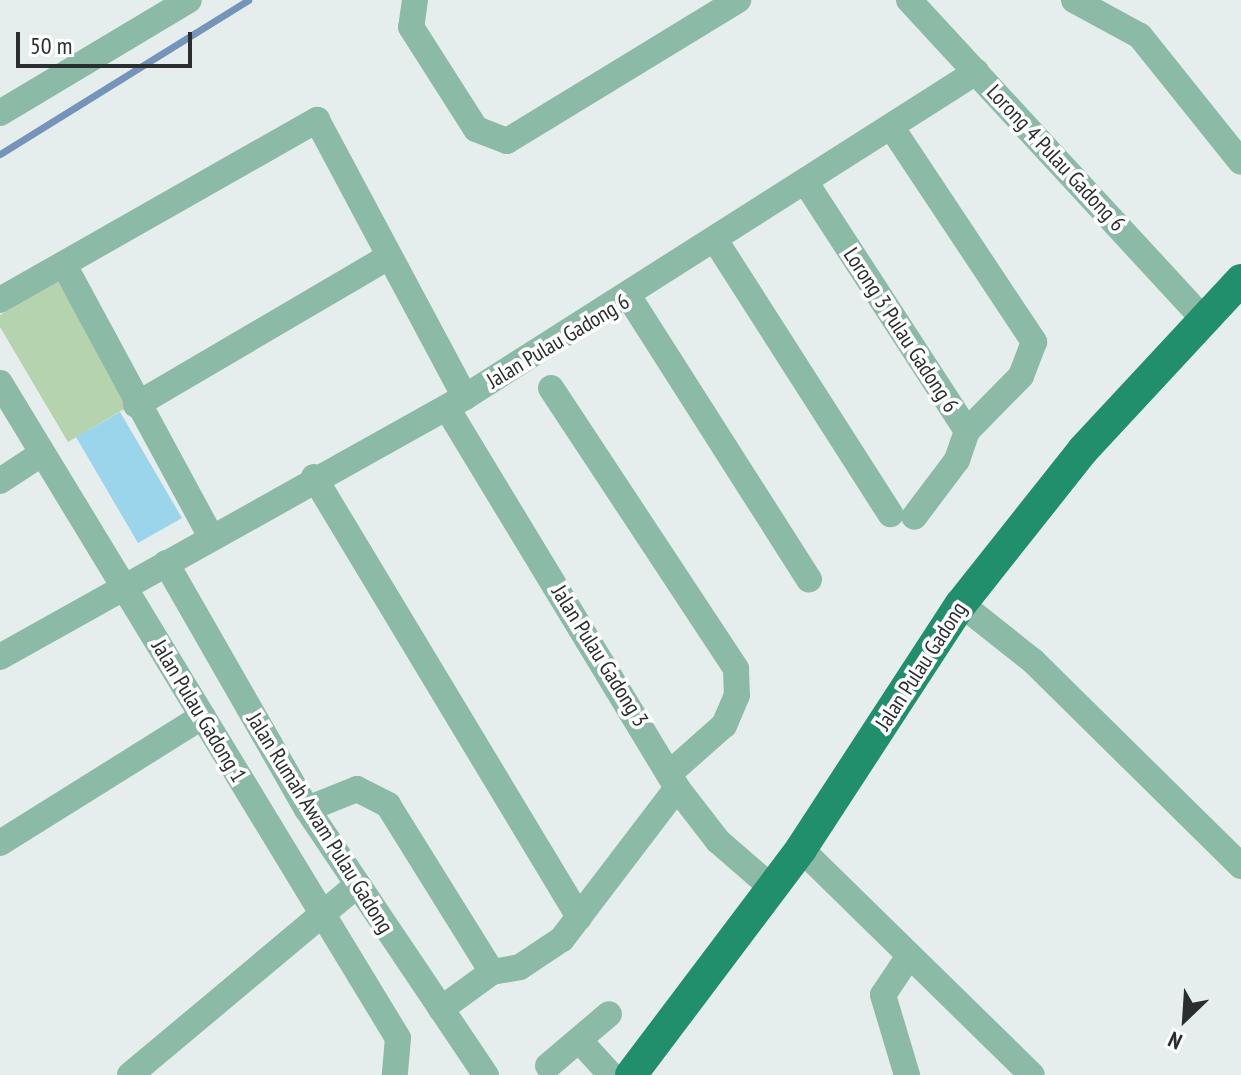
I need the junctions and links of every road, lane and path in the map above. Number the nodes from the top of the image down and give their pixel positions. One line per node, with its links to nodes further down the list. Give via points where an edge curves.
1 (189, 0): 8 (street)
2 (415, 0): 6 (street, via 411,27 476,129 492,139 521,137)
3 (738, 0): 6 (street)
4 (909, 0): 7 (street, Lorong 4 Pulau Gadong 6)
5 (1074, 0): 10 (street, via 1140,36)
6 (693, 11)
7 (976, 72): 9 (street, Jalan Pulau Gadong 6); 18 (street, Lorong 4 Pulau Gadong 6)
8 (0, 113)
9 (892, 128): 11 (street, Jalan Pulau Gadong 6); 23 (street, via 1034,342 1021,376)
10 (1241, 162)
11 (806, 183): 12 (street, Jalan Pulau Gadong 6); 23 (street, Lorong 3 Pulau Gadong 6)
12 (717, 243): 16 (street, Jalan Pulau Gadong 6); 23 (street, Lorong 3 Pulau Gadong 6, via 902,516 957,460)
13 (388, 257): 14 (street, Jalan Pulau Gadong 3, via 317,120); 21 (street, Jalan Pulau Gadong 3); 22 (street)
14 (64, 265): 17 (street); 22 (street)
15 (1241, 280): 18 (main road, Jalan Pulau Gadong)
16 (629, 297): 21 (street, Jalan Pulau Gadong 6); 29 (street)
17 (0, 300)
18 (1202, 317): 31 (main road, Jalan Pulau Gadong, via 1083,450)
19 (0, 383): 24 (street, Jalan Pulau Gadong 1)
20 (551, 388): 34 (street, via 736,669 737,695 724,725)
21 (456, 403): 25 (street, Jalan Pulau Gadong 6); 34 (street, Jalan Pulau Gadong 3)
22 (136, 405): 27 (street)
23 (967, 431)
24 (41, 454): 26 (street); 30 (street, Jalan Pulau Gadong 1)
25 (314, 477): 27 (street, Jalan Pulau Gadong 6); 42 (street)
26 (0, 481)
27 (210, 535): 28 (street, Jalan Pulau Gadong 6)
28 (166, 563): 30 (street, Jalan Pulau Gadong 6); 35 (street, Jalan Rumah Awam Pulau Gadong)
29 (809, 580)
30 (124, 584): 32 (street, Jalan Pulau Gadong 6); 33 (street, Jalan Pulau Gadong 1)
31 (961, 604): 37 (main road, Jalan Pulau Gadong); 38 (street, via 1033,661)
32 (0, 657)
33 (203, 716): 36 (street); 41 (street, Jalan Pulau Gadong 1)
34 (674, 780): 40 (street, Jalan Pulau Gadong 3, via 718,841); 42 (street)
35 (307, 809): 39 (street, Jalan Rumah Awam Pulau Gadong); 44 (street, via 357,789 388,805)
36 (0, 843)
37 (801, 849): 40 (main road, Jalan Pulau Gadong); 43 (street)
38 (1241, 866)
39 (355, 887): 41 (street); 45 (street, Jalan Rumah Awam Pulau Gadong)
40 (772, 888): 53 (main road, Jalan Pulau Gadong)
41 (319, 913): 49 (street); 50 (street, Jalan Pulau Gadong 1, via 398,1038)
42 (579, 917): 44 (street, via 543,955)
43 (907, 959): 54 (street, via 883,995); 55 (street)
44 (492, 972): 45 (street)
45 (441, 1009): 51 (street, Jalan Rumah Awam Pulau Gadong)
46 (609, 1014): 47 (street)
47 (579, 1040): 48 (street); 52 (street)
48 (548, 1066)
49 (130, 1075)
50 (395, 1075)
51 (486, 1075)
52 (611, 1075)
53 (631, 1075)
54 (907, 1075)
55 (1032, 1075)

